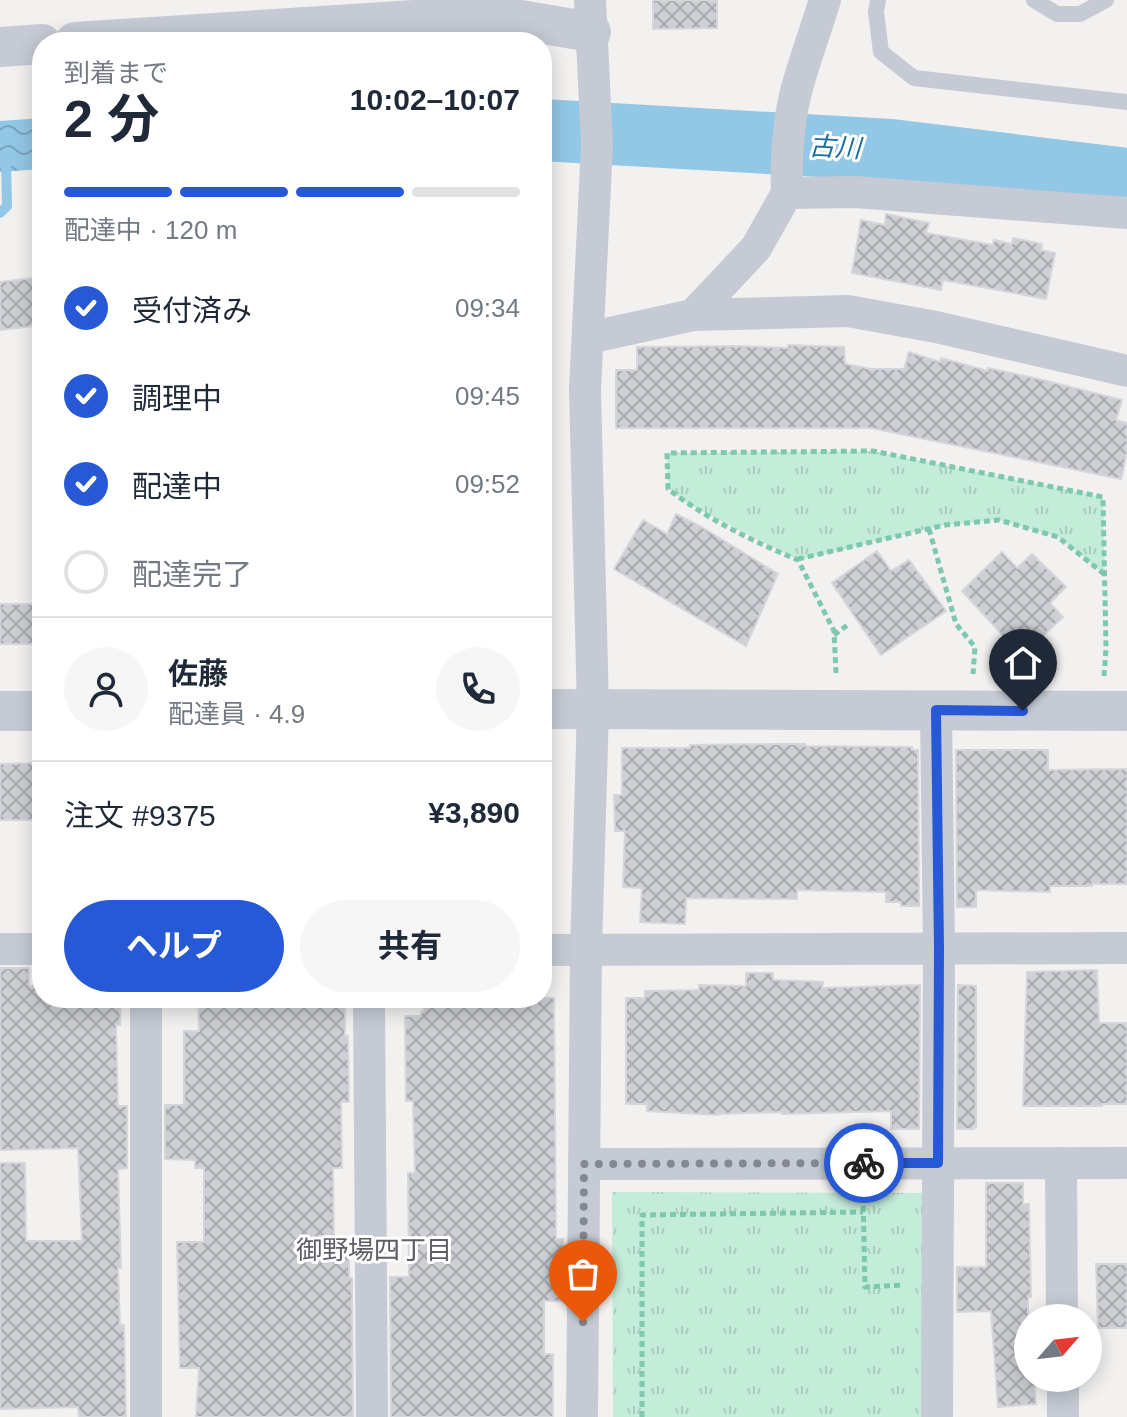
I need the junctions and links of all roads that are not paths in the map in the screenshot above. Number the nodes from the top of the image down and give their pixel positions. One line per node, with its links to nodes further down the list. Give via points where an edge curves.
1 (825, 0): 10 (street, via 796,90)
2 (878, 0): 9 (lane, via 881,52 914,78)
3 (1034, 0): 4 (lane, via 1057,14 1080,14)
4 (1106, 0)
5 (591, 16): 6 (street, via 491,15); 13 (street, via 597,145)
6 (229, 32)
7 (32, 45): 8 (street)
8 (0, 47)
9 (1127, 102)
10 (786, 182): 11 (street); 12 (street, via 756,248)
11 (1127, 213)
12 (693, 315): 13 (street); 14 (street, via 848,311)
13 (588, 338): 16 (street)
14 (1127, 371)
15 (552, 709): 16 (street)
16 (593, 709): 19 (street); 26 (street)
17 (0, 711): 18 (street)
18 (32, 711)
19 (954, 711): 20 (street); 24 (street)
20 (1114, 711)
21 (1127, 948): 24 (street)
22 (0, 949): 23 (street)
23 (32, 949)
24 (939, 949): 26 (street); 29 (street)
25 (552, 950): 26 (street)
26 (586, 950): 32 (street)
27 (146, 1008): 35 (street)
28 (369, 1008): 36 (street)
29 (938, 1163): 30 (street); 32 (street); 38 (street)
30 (1061, 1163): 31 (street); 33 (street)
31 (1127, 1163)
32 (584, 1164): 37 (street)
33 (1062, 1304)
34 (1063, 1392): 39 (street)
35 (146, 1417)
36 (372, 1417)
37 (582, 1417)
38 (937, 1417)
39 (1063, 1417)

